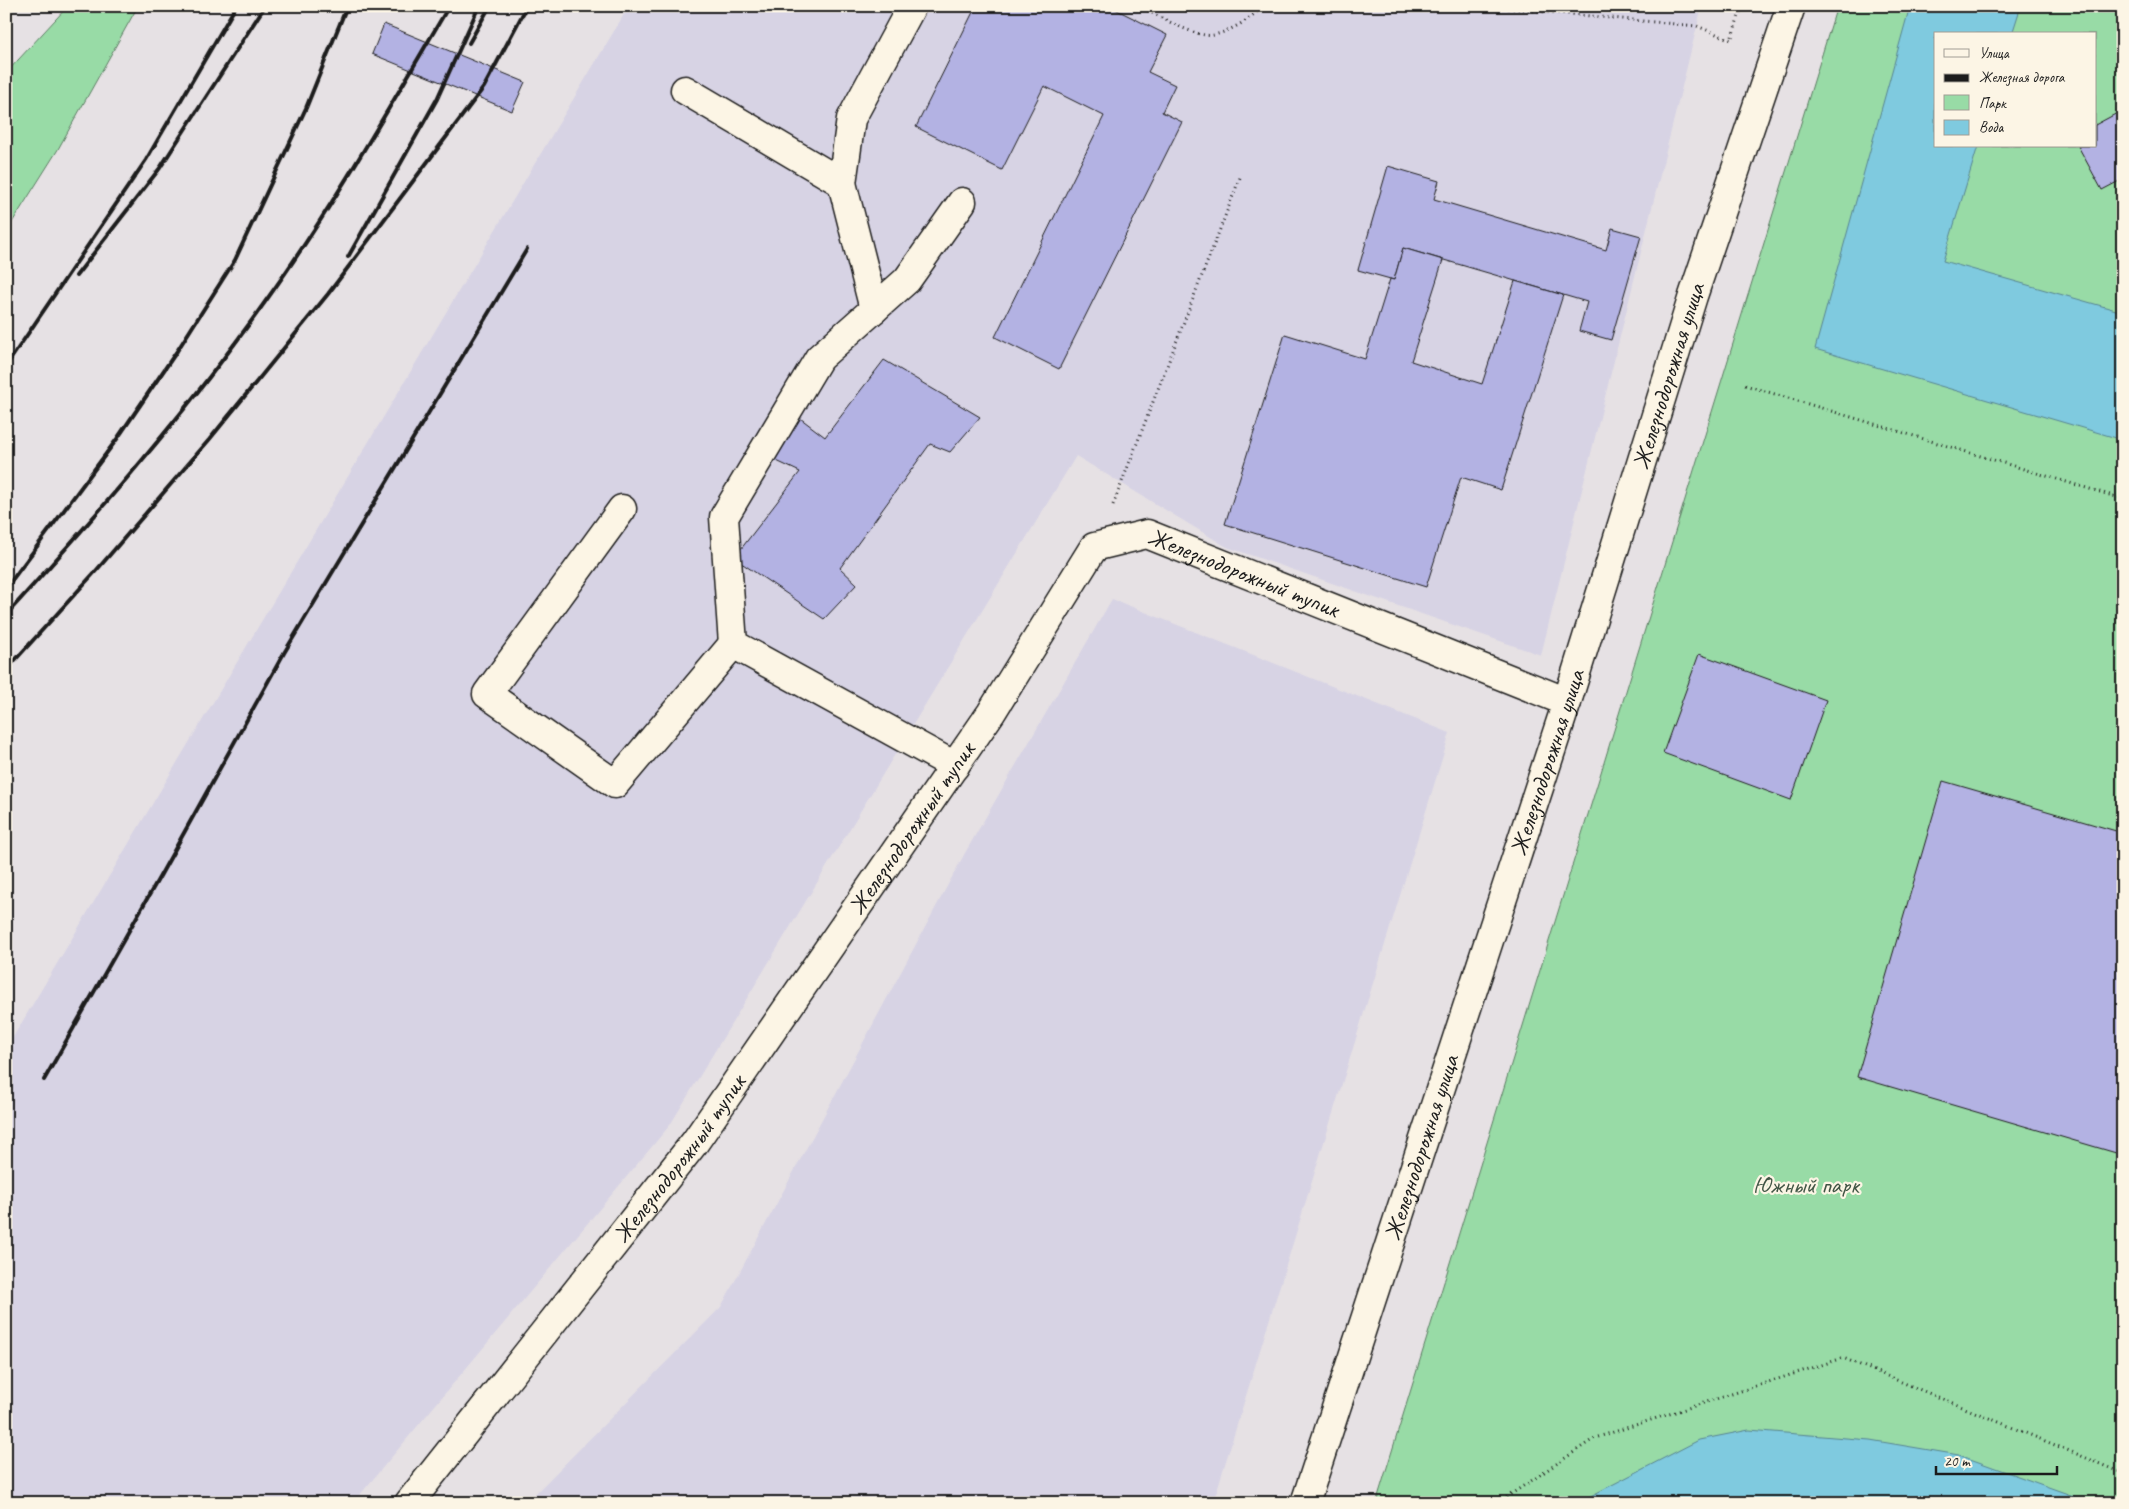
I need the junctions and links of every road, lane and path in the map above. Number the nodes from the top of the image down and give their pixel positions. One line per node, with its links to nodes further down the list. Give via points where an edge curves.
1 (912, 6): 9 (street, via 851,119)
2 (1139, 6): 3 (path, via 1180,28 1212,36 1244,23)
3 (1264, 6)
4 (1483, 6): 5 (path, via 1697,26 1731,40)
5 (1742, 6)
6 (1787, 11): 17 (street, Железнодорожная улица, via 1692,296)
7 (685, 90): 9 (street)
8 (1241, 175): 15 (path, via 1120,489)
9 (842, 183): 11 (street)
10 (962, 202): 11 (street, via 907,280)
11 (874, 309): 16 (street, via 819,358 724,517)
12 (1745, 385): 13 (path)
13 (2123, 500)
14 (622, 509): 16 (street, via 487,694 615,784)
15 (1094, 547): 17 (street, Железнодорожный тупик, via 1147,534); 18 (street, Железнодорожный тупик)
16 (733, 644): 18 (street)
17 (1567, 702): 21 (street, Железнодорожная улица)
18 (955, 766): 20 (street, Железнодорожный тупик, via 695,1142)
19 (2123, 1473): 22 (path, via 1843,1358 1595,1438)
20 (408, 1503)
21 (1305, 1503)
22 (1498, 1503)

